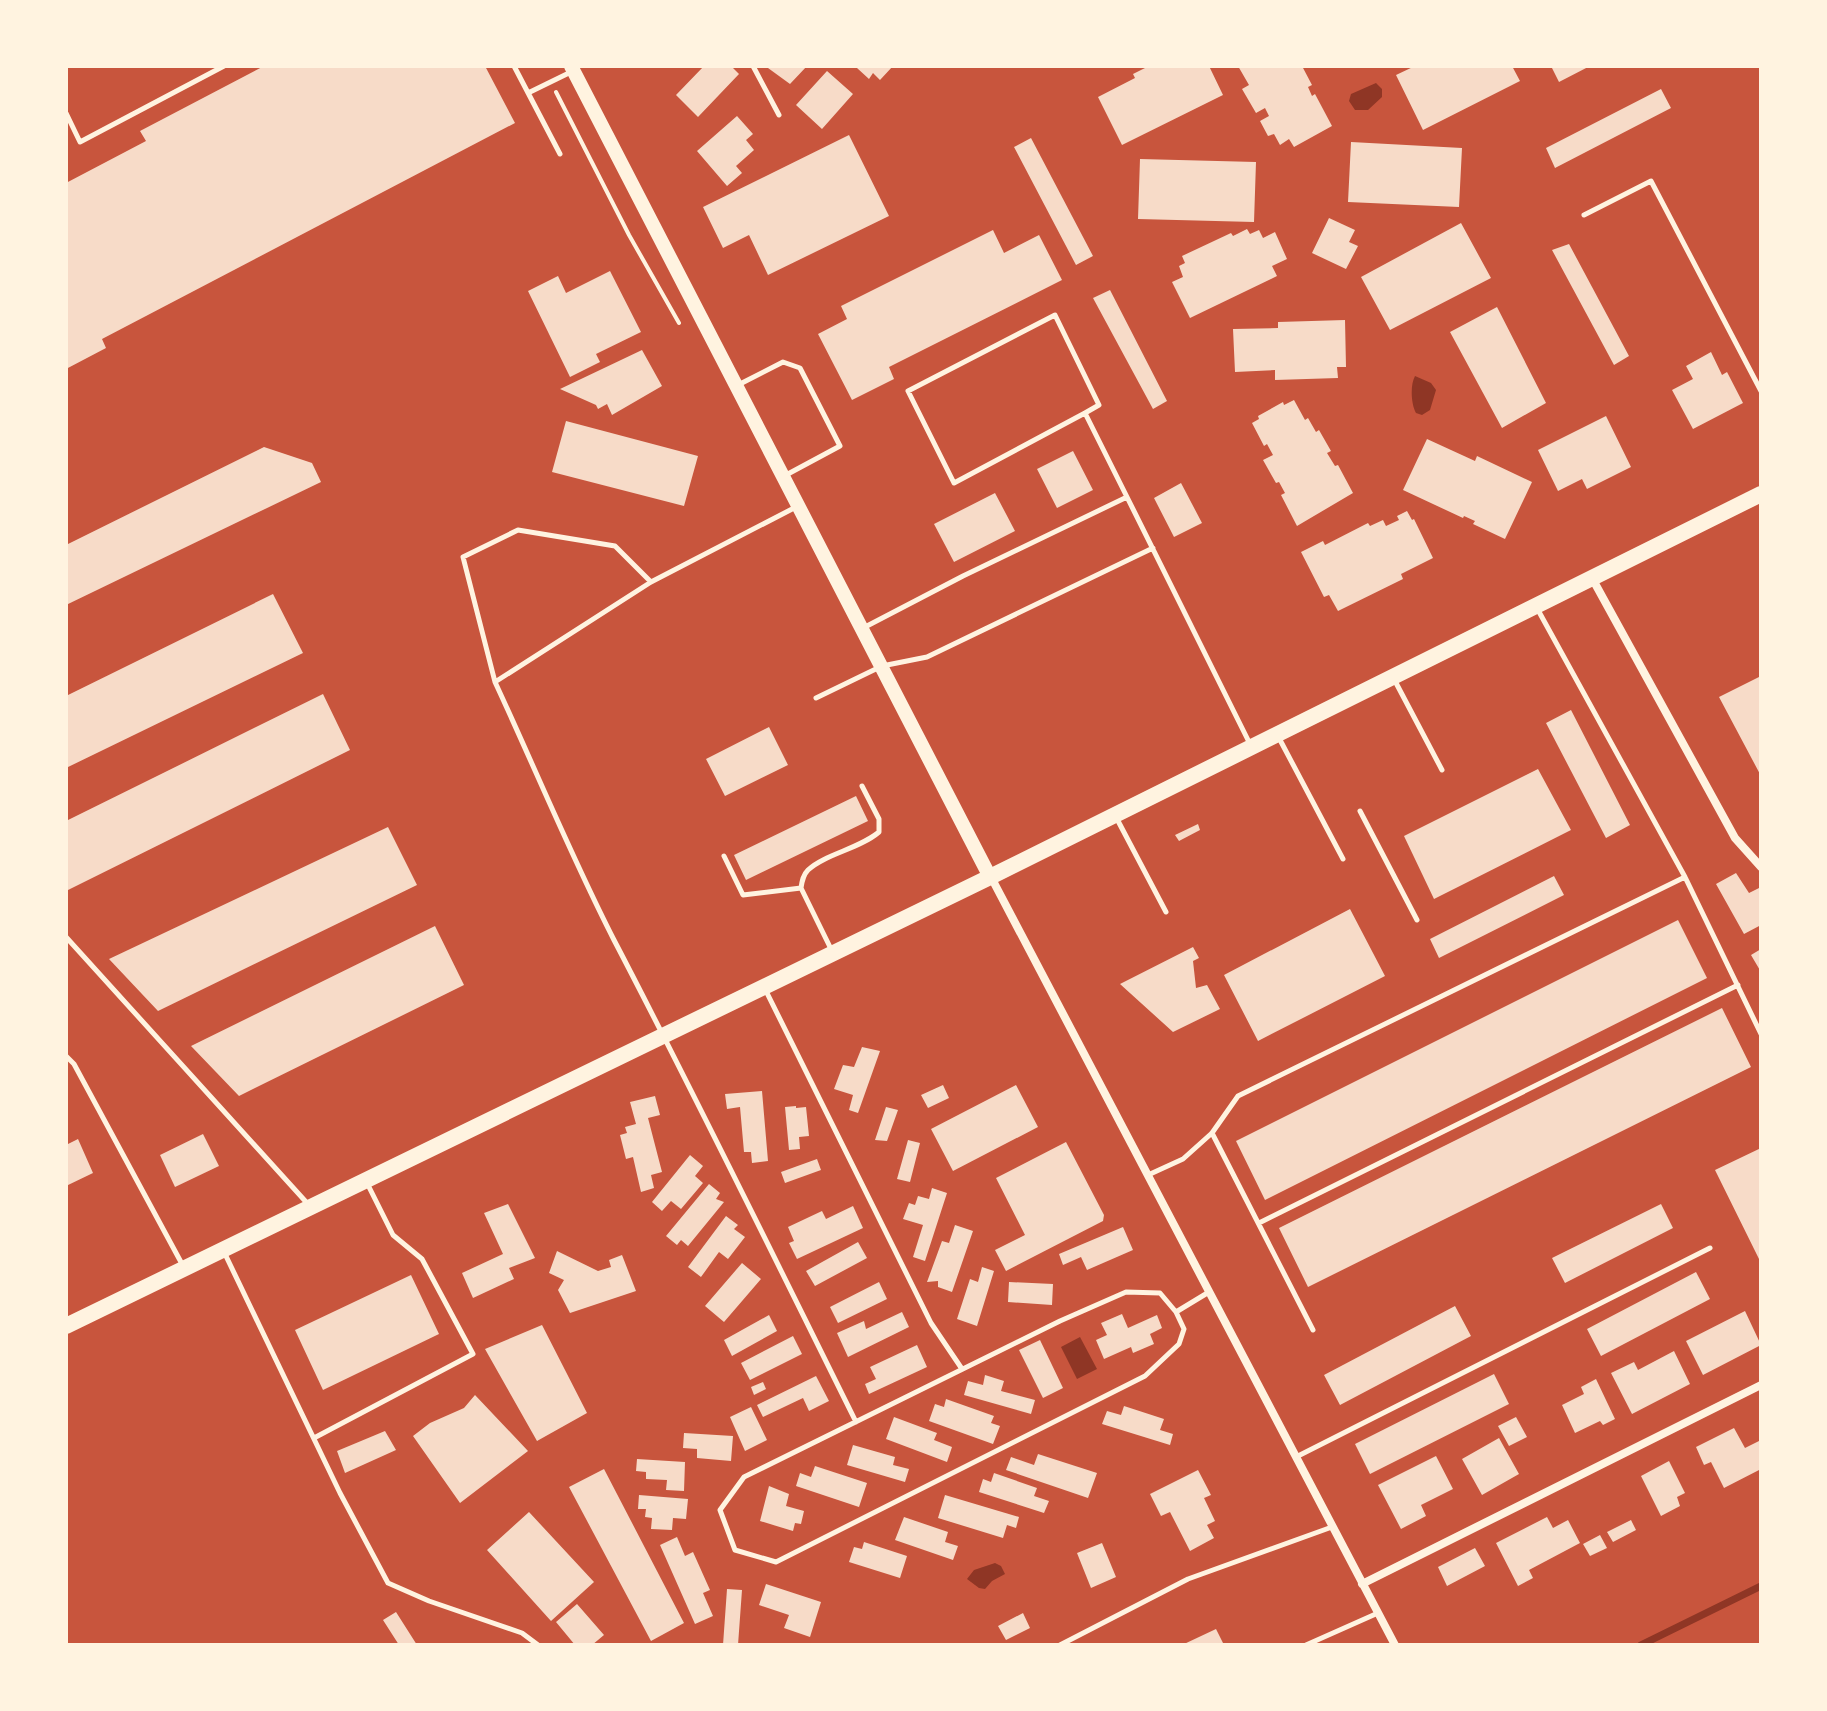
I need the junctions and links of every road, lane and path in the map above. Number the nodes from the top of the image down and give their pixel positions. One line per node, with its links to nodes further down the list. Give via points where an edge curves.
1 (224, 66): 7 (lane, via 80,142)
2 (514, 66): 6 (lane)
3 (753, 66): 8 (lane)
4 (573, 68): 5 (lane); 12 (street)
5 (551, 82): 6 (lane); 11 (path)
6 (528, 93): 9 (lane)
7 (66, 113)
8 (779, 115)
9 (560, 154)
10 (1584, 215): 13 (lane, via 1651,181)
11 (679, 323)
12 (737, 386): 15 (street); 15 (lane, via 783,362 800,368 840,446)
13 (1761, 391)
14 (1085, 413): 14 (lane, via 954,483 908,391 1055,315 1099,405); 16 (lane)
15 (784, 476): 18 (street)
16 (1127, 497): 19 (lane); 23 (lane)
17 (1759, 499): 20 (main road)
18 (800, 506): 21 (lane); 23 (street)
19 (1153, 548): 24 (lane, via 927,657); 29 (lane)
20 (1592, 577): 22 (main road); 36 (street, via 1735,838)
21 (651, 582): 26 (lane); 26 (lane, via 615,546 518,530 463,557)
22 (1536, 605): 25 (main road); 38 (lane)
23 (863, 628): 24 (street)
24 (882, 666): 27 (lane); 37 (street)
25 (1393, 676): 28 (main road); 30 (lane)
26 (495, 682): 47 (lane)
27 (816, 698)
28 (1277, 734): 29 (main road); 35 (lane)
29 (1252, 746): 33 (main road)
30 (1442, 770)
31 (862, 786): 39 (lane, via 879,819 879,832 809,868)
32 (1360, 811): 41 (lane)
33 (1115, 814): 37 (main road); 40 (lane)
34 (724, 856): 39 (lane, via 743,895)
35 (1343, 859)
36 (1761, 867)
37 (990, 877): 43 (main road); 50 (street)
38 (1685, 877): 44 (lane); 49 (lane, via 1238,1096)
39 (801, 888): 43 (lane)
40 (1166, 912)
41 (1417, 920)
42 (66, 937): 52 (lane)
43 (833, 953): 45 (main road)
44 (1738, 985): 46 (lane); 53 (lane)
45 (764, 987): 47 (main road); 61 (lane, via 931,1323)
46 (1761, 1034)
47 (663, 1036): 51 (main road); 63 (lane)
48 (66, 1056): 56 (lane)
49 (1212, 1133): 50 (lane, via 1183,1159); 53 (lane)
50 (1147, 1175): 57 (street)
51 (366, 1180): 52 (main road); 64 (lane, via 393,1235 422,1259 473,1354)
52 (310, 1207): 55 (main road)
53 (1259, 1223): 60 (lane)
54 (1710, 1248): 65 (lane)
55 (222, 1250): 56 (main road); 64 (lane)
56 (184, 1269): 59 (main road)
57 (1209, 1292): 58 (lane); 65 (street)
58 (1176, 1312): 61 (lane, via 1160,1293 1126,1292); 63 (lane, via 1184,1329 1179,1344 1145,1376 776,1562 735,1550 720,1510 744,1477)
59 (66, 1326)
60 (1313, 1330)
61 (962, 1369): 63 (lane)
62 (1761, 1385): 67 (street)
63 (856, 1422)
64 (313, 1438): 69 (lane, via 388,1583 522,1633)
65 (1295, 1457): 66 (street)
66 (1332, 1527): 67 (street); 70 (lane, via 1188,1579)
67 (1362, 1584): 68 (street)
68 (1378, 1613): 71 (lane); 72 (street)
69 (538, 1645)
70 (1060, 1645)
71 (1306, 1645)
72 (1395, 1645)

